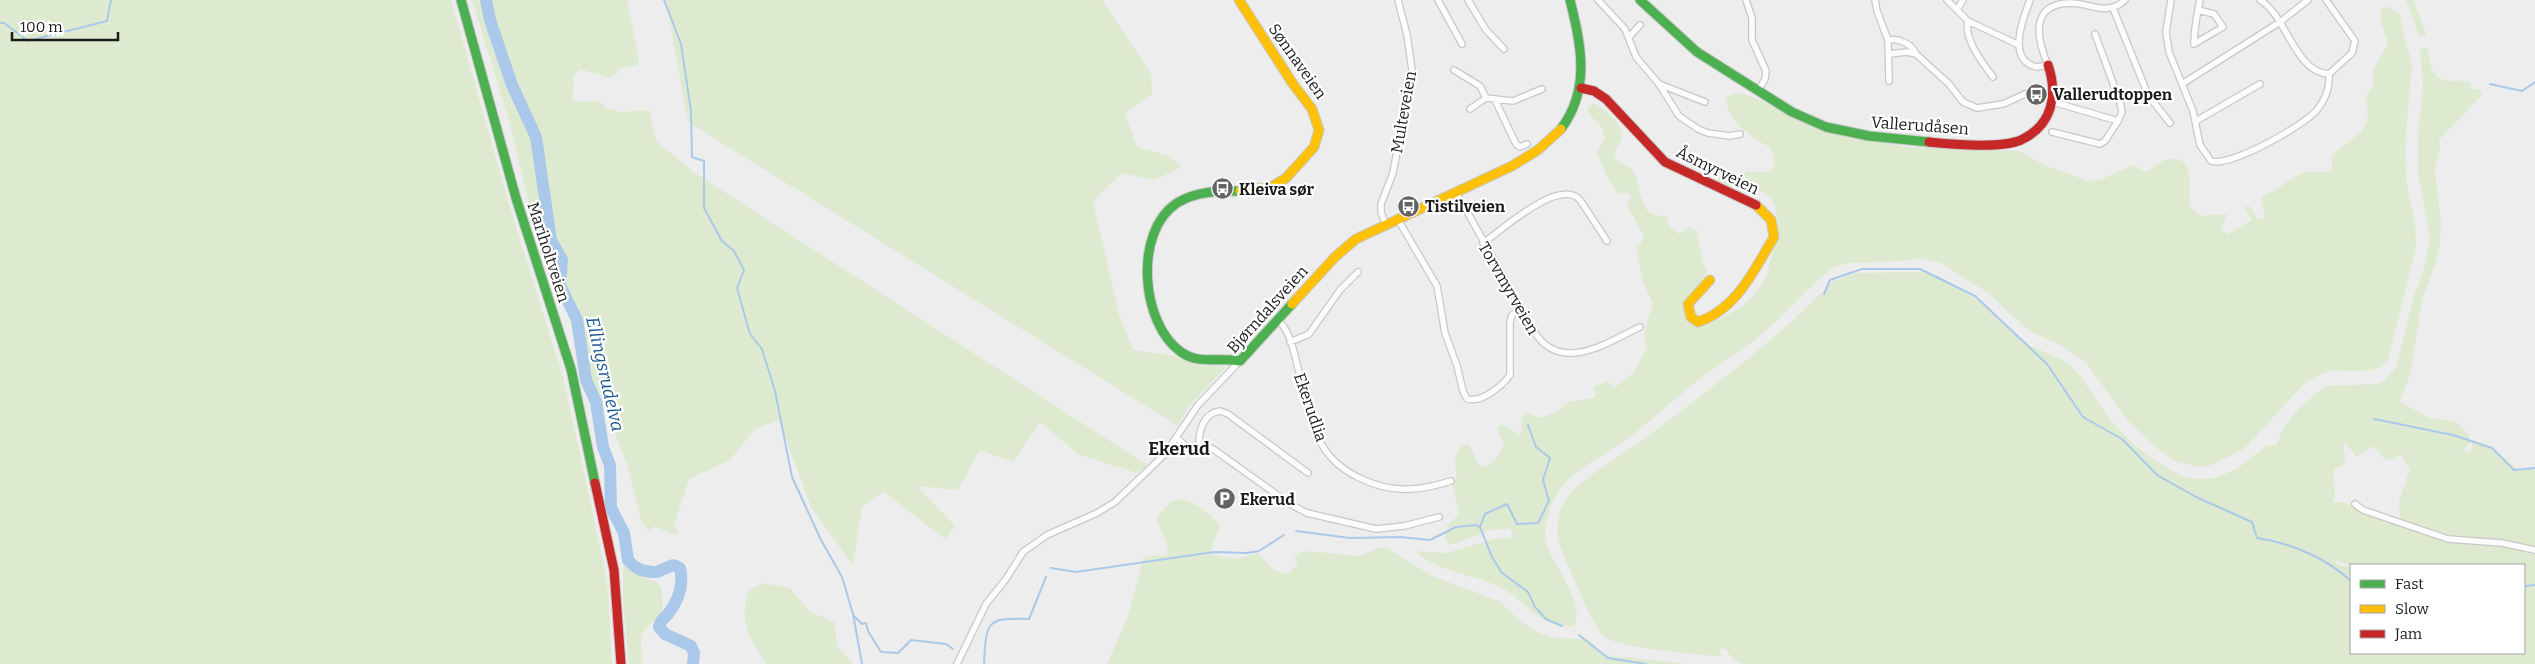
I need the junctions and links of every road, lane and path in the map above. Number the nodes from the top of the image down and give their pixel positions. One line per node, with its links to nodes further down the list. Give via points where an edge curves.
1 (461, 0): 76 (street, Mariholtveien, via 516,198 571,369 614,570)
2 (1239, 0): 68 (street, Sønnaveien, via 1289,79 1315,112 1318,138 1300,164 1277,184 1258,190 1205,192 1179,203 1152,230 1146,260 1153,306 1168,340 1186,355 1197,359)
3 (1398, 0): 59 (street, Multeveien, via 1412,75 1392,173 1381,204)
4 (1438, 0): 29 (street)
5 (1468, 0): 31 (street, via 1486,30)
6 (1570, 0): 42 (street, Bjørndalsveien, via 1583,49)
7 (1598, 0): 27 (street, via 1625,29)
8 (1640, 0): 45 (street, Vallerudåsen, via 1697,52)
9 (1746, 0): 45 (street, via 1752,18 1752,40 1766,71)
10 (1875, 0): 28 (street)
11 (1947, 0): 21 (street)
12 (1963, 0): 21 (street)
13 (2030, 0): 30 (street, via 2020,25)
14 (2125, 0): 20 (street)
15 (2172, 0): 40 (street, via 2166,38 2171,60)
16 (2200, 0): 22 (street)
17 (2260, 0): 24 (street)
18 (2308, 0): 24 (street)
19 (2326, 0): 36 (street, via 2356,42 2352,52)
20 (2113, 8): 34 (street, Vallerudåsen, via 2100,10 2069,3 2049,10 2040,21 2038,32); 53 (street, via 2148,95)
21 (1957, 10): 23 (street)
22 (2198, 10): 22 (street, via 2195,23 2194,44 2223,27 2214,14)
23 (1968, 21): 30 (street); 37 (street, via 1966,29 1970,39)
24 (2280, 22): 36 (street, via 2306,62); 40 (street)
25 (1640, 25): 27 (street)
26 (2095, 34): 51 (street, via 2120,102 2122,112)
27 (1628, 38): 39 (street, via 1636,57)
28 (1888, 40): 32 (street); 33 (street, via 1895,39 1909,45)
29 (1462, 44)
30 (2019, 45): 34 (street, via 2031,66)
31 (1504, 48)
32 (1889, 54): 33 (street); 38 (street)
33 (1916, 54): 44 (street, via 1949,84 1962,102 1971,106 1994,107)
34 (2048, 65): 49 (street, Vallerudåsen, via 2054,82)
35 (1454, 70): 46 (street, via 1480,86)
36 (2329, 74): 52 (street, via 2325,97 2312,116 2220,164 2208,158 2198,140)
37 (1993, 77)
38 (1889, 81)
39 (1659, 84): 48 (street); 55 (street, via 1676,112 1698,129 1718,136)
40 (2182, 84): 52 (street)
41 (2260, 84): 52 (street)
42 (1581, 88): 57 (street, Bjørndalsveien, via 1568,121 1546,145 1512,166); 63 (street, Åsmyrveien, via 1606,99 1665,162 1759,207 1770,216 1774,237 1732,301 1724,310 1698,322 1691,317 1688,304)
43 (1542, 89): 47 (street, via 1513,101)
44 (2036, 89)
45 (1758, 91): 49 (street, Vallerudåsen, via 1792,112 1826,127 1921,142 1998,144 2021,140 2043,124)
46 (1486, 98): 47 (street); 50 (street)
47 (1495, 100): 56 (street, via 1516,144 1520,147)
48 (1705, 102)
49 (2053, 102): 51 (street)
50 (1470, 110)
51 (2118, 121): 54 (street, via 2100,144)
52 (2196, 121)
53 (2170, 123)
54 (2052, 132)
55 (1740, 134)
56 (1527, 144)
57 (1456, 192): 58 (street, Bjørndalsveien); 61 (street, Torvmyrveien)
58 (1397, 218): 59 (street, Bjørndalsveien); 64 (street, via 1435,280 1446,333 1467,399 1480,398 1500,386 1510,375 1510,322 1512,315)
59 (1385, 223): 65 (street, Bjørndalsveien, via 1345,247)
60 (1607, 241): 61 (street, via 1580,200 1566,194 1528,210)
61 (1483, 243): 64 (street, Torvmyrveien)
62 (1358, 272): 67 (street, via 1340,290 1310,334)
63 (1710, 280)
64 (1521, 309): 66 (street, Torvmyrveien, via 1544,345 1562,353 1589,350)
65 (1278, 320): 67 (street, Ekerudlia, via 1286,329); 68 (street, Bjørndalsveien)
66 (1640, 327)
67 (1290, 342): 72 (street, Ekerudlia, via 1313,424 1322,446 1336,462 1348,472 1386,487 1409,490)
68 (1240, 361): 69 (street, Bjørndalsveien, via 1198,405)
69 (1177, 438): 70 (street, via 1189,449); 77 (street, Bjørndalsveien, via 1158,461 1108,507 1026,548 986,604)
70 (1200, 445): 71 (street, via 1203,423 1220,411); 74 (street, via 1208,446 1307,513 1376,529)
71 (1308, 473)
72 (1451, 481)
73 (2355, 504): 75 (street, via 2363,510 2448,539 2502,543)
74 (1439, 517)
75 (2535, 550)
76 (621, 664)
77 (956, 664)

